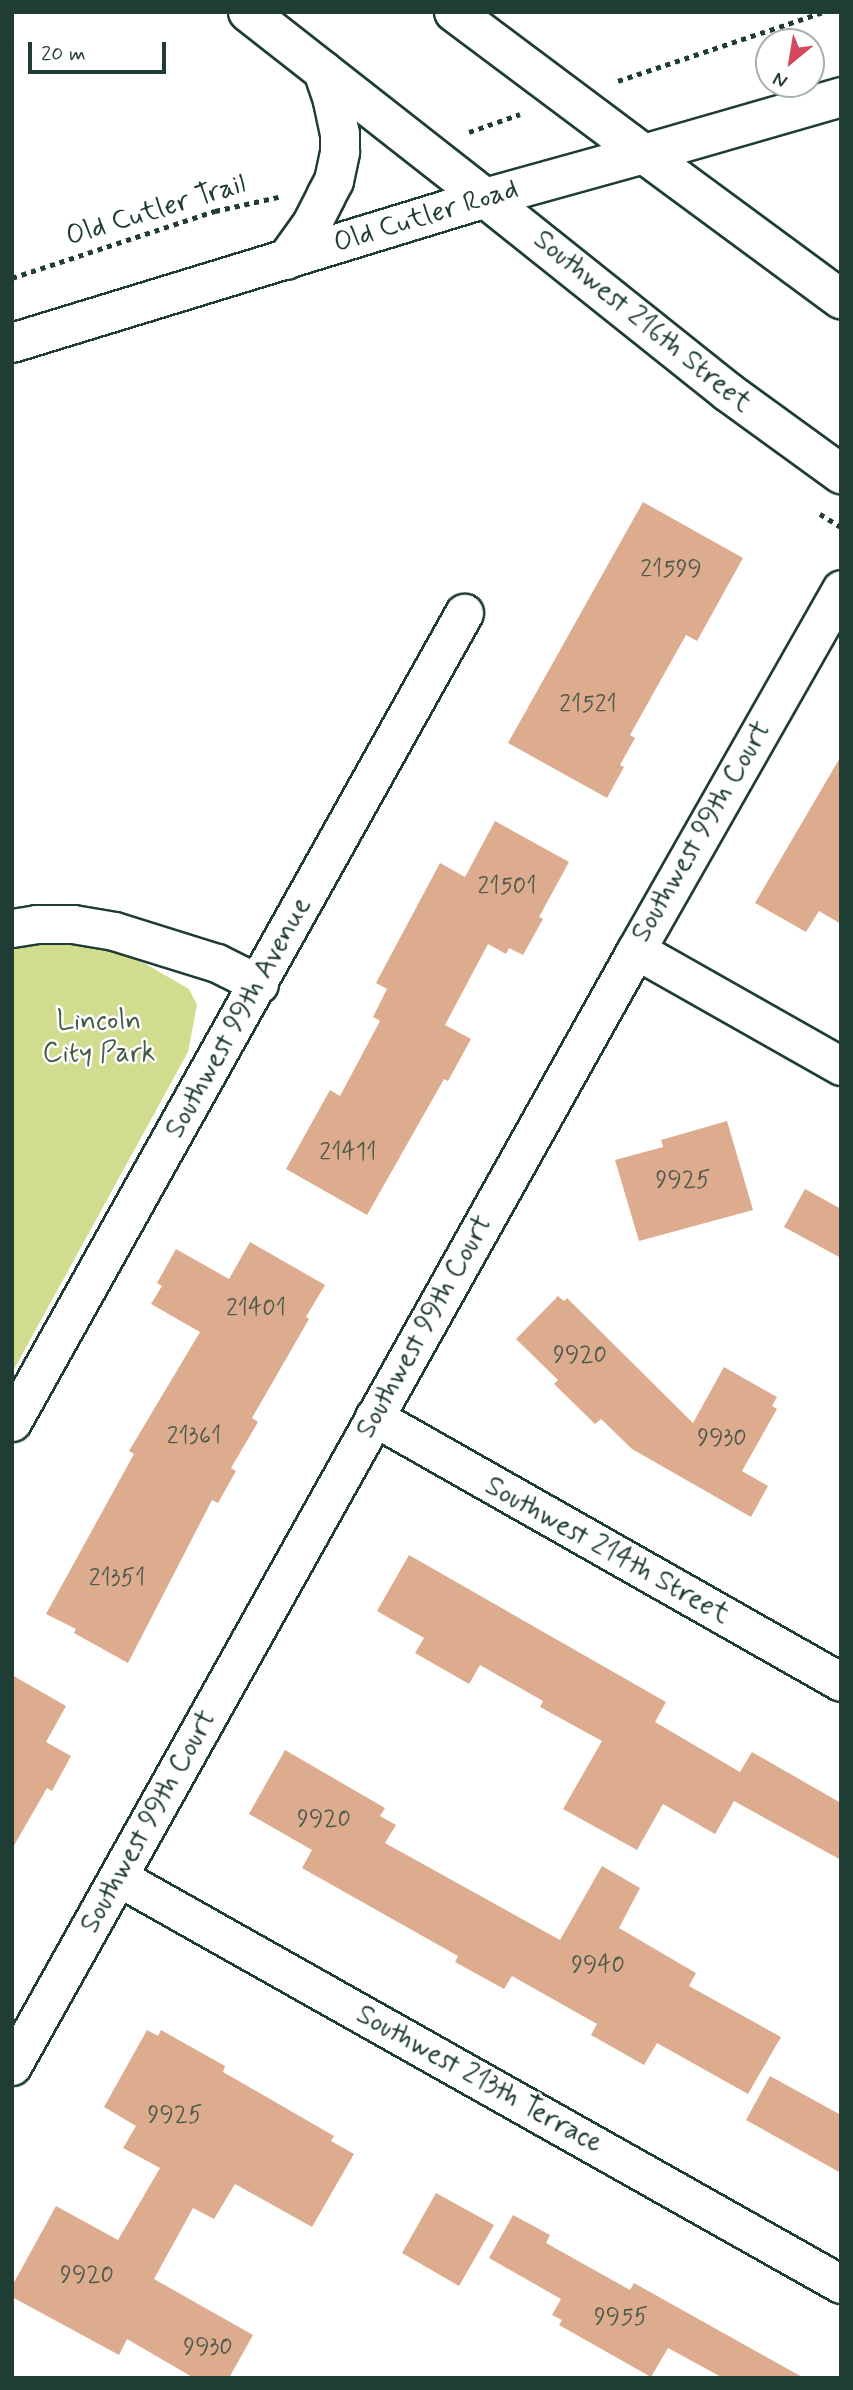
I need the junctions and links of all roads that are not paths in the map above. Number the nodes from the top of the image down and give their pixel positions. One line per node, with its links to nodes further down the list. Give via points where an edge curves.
1 (248, 12): 3 (main road, Southwest 216th Street)
2 (454, 12): 5 (main road)
3 (323, 71): 6 (main road, Southwest 216th Street); 7 (main road, via 333,100 340,152 334,181 312,224)
4 (841, 97): 5 (main road, Old Cutler Road)
5 (644, 154): 6 (main road, Old Cutler Road); 8 (main road)
6 (485, 198): 7 (main road, Old Cutler Road); 10 (main road, Southwest 216th Street, via 728,392)
7 (286, 260): 9 (main road, Old Cutler Road)
8 (841, 299)
9 (12, 343)
10 (841, 474)
11 (841, 589): 14 (street, Southwest 99th Court)
12 (464, 613): 15 (street, Southwest 99th Avenue)
13 (12, 928): 15 (street, via 73,924 114,931 217,963)
14 (635, 950): 16 (street); 17 (street, Southwest 99th Court)
15 (259, 984): 18 (street, Southwest 99th Avenue)
16 (841, 1066)
17 (374, 1417): 19 (street, Southwest 214th Street); 20 (street, Southwest 99th Court)
18 (12, 1422)
19 (841, 1682)
20 (118, 1877): 21 (street, Southwest 99th Court); 22 (street, Southwest 213th Terrace)
21 (12, 2066)
22 (841, 2284)

